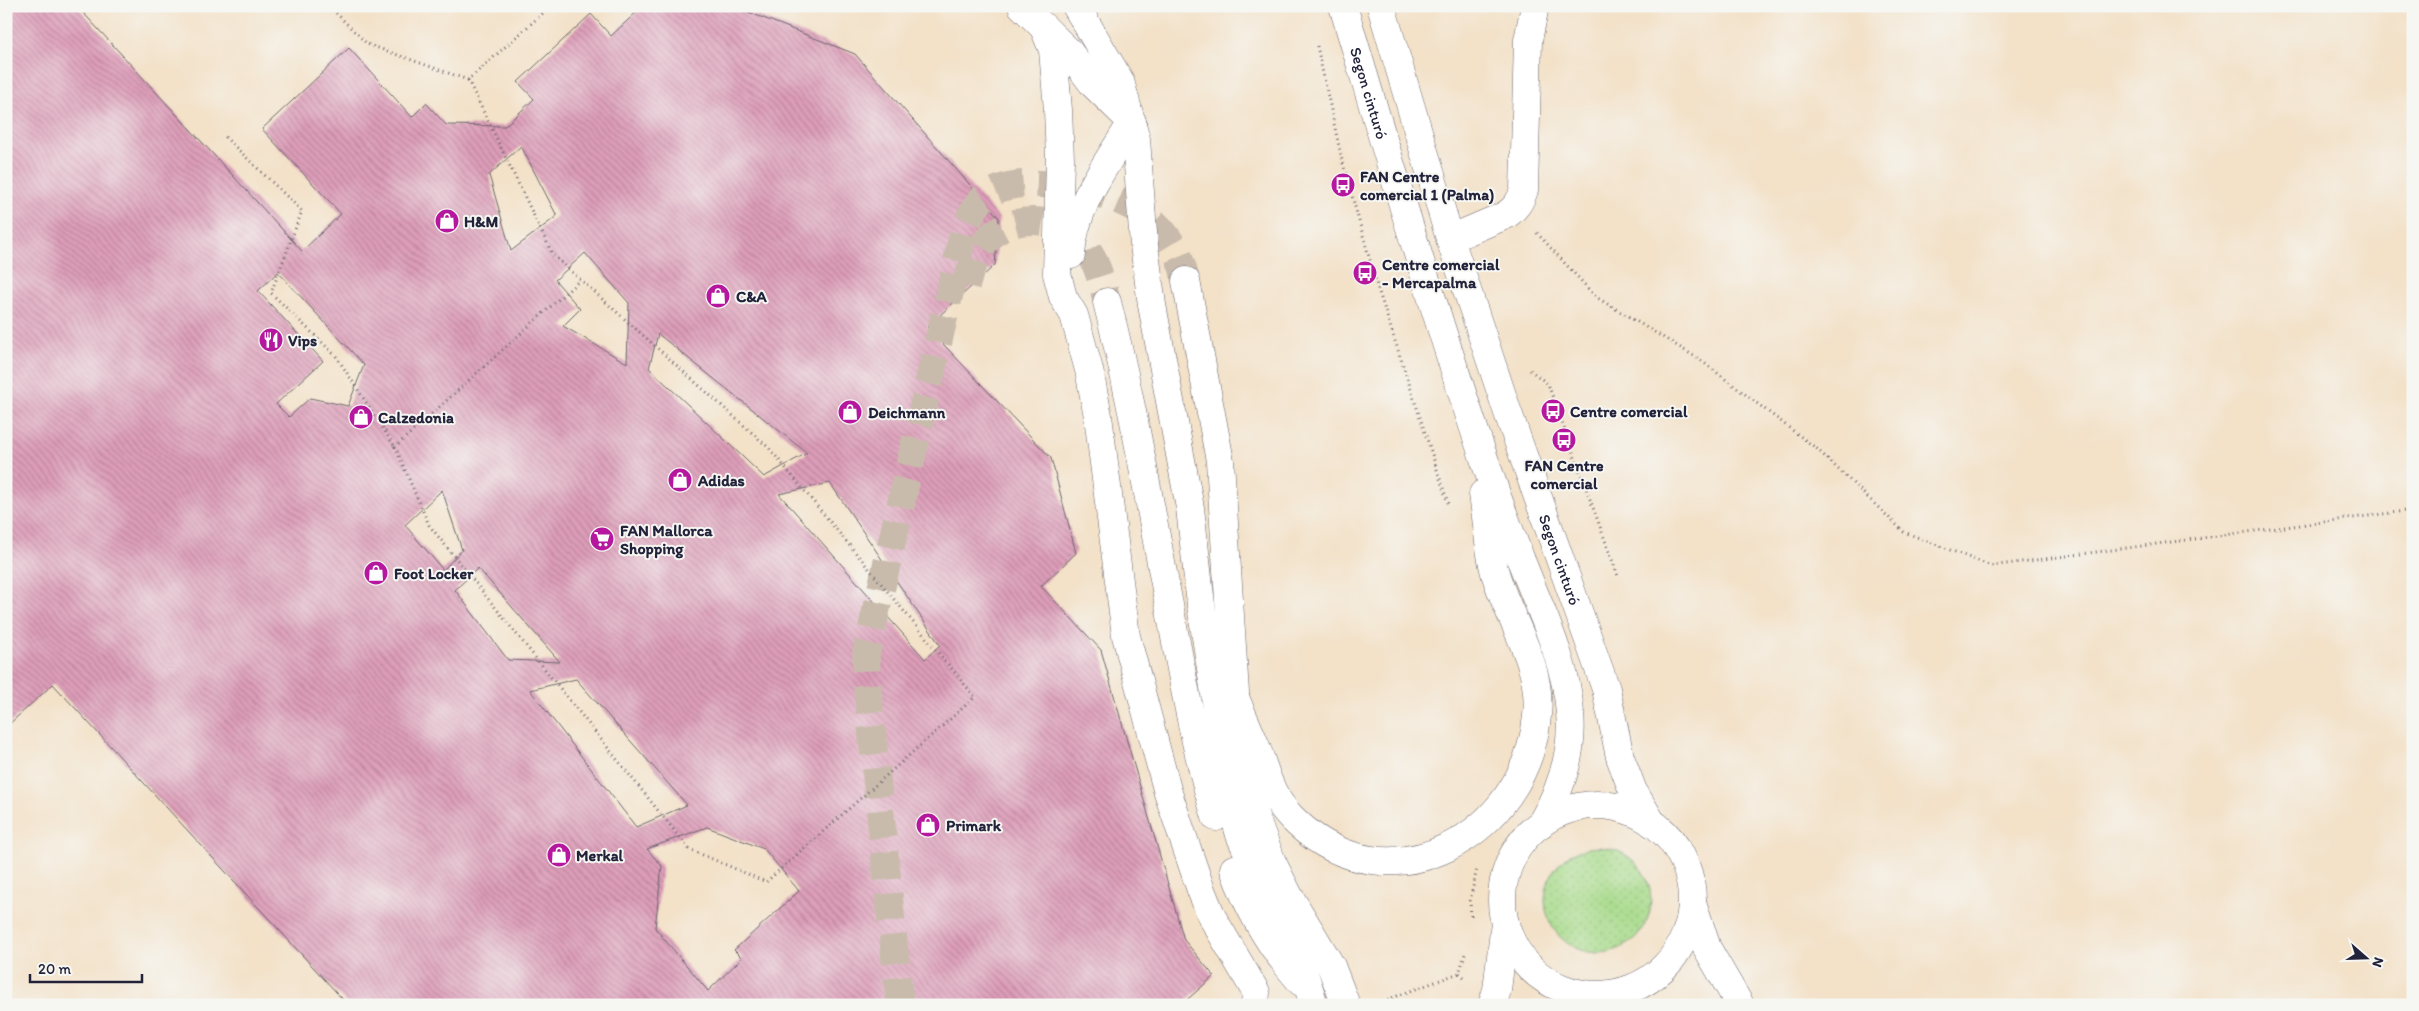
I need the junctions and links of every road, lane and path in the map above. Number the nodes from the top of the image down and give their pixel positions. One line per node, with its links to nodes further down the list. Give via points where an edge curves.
1 (329, 6): 12 (path, via 367,44)
2 (551, 6): 12 (path)
3 (1022, 6): 9 (main road)
4 (1076, 6): 13 (main road, via 1120,80)
5 (1343, 6): 22 (main road, Segon cinturó)
6 (1381, 6): 11 (main road)
7 (1390, 6): 11 (main road)
8 (1535, 6): 15 (main road, via 1528,40 1524,190 1518,204)
9 (1044, 28): 13 (main road, via 1069,52 1093,84); 20 (main road, via 1054,50 1058,110 1060,159 1056,274 1063,297)
10 (1316, 38): 24 (path, via 1342,160 1375,279)
11 (1394, 50): 16 (main road, Segon cinturó)
12 (468, 80): 17 (path, via 553,255)
13 (1132, 122): 20 (main road, via 1082,205 1073,230); 27 (main road, via 1138,153 1151,296 1190,508)
14 (225, 137): 23 (path, via 302,211 271,293 336,356)
15 (1506, 215): 16 (main road); 25 (path, via 1524,219 1596,297 1699,359 1817,449 1904,532 1991,566)
16 (1450, 239): 29 (main road, Segon cinturó, via 1510,419 1594,650 1626,775)
17 (580, 280): 23 (path); 23 (path, via 769,448 975,697 766,882 689,849 428,525)
18 (1186, 281): 28 (main road, via 1220,461)
19 (1107, 302): 38 (main road, via 1126,376 1204,778 1235,872 1254,916)
20 (1074, 315): 40 (main road, via 1090,370 1096,407 1126,636 1168,793 1201,890 1212,917 1252,983 1256,992)
21 (1528, 368): 26 (path, via 1548,384)
22 (1473, 428): 28 (main road, via 1494,569 1534,669 1538,692 1534,735 1526,762 1505,802 1490,819 1459,843 1403,862 1344,854 1296,822 1271,789); 30 (main road, via 1500,507 1548,627 1568,696 1571,733 1566,765 1557,796)
23 (395, 447)
24 (1450, 507)
25 (2413, 510)
26 (1618, 576)
27 (1201, 605): 28 (main road); 38 (main road, via 1216,700 1219,761 1240,835 1272,907 1294,941)
28 (1234, 695): 41 (main road, via 1239,755 1255,818 1272,862 1331,966)
29 (1652, 823): 30 (main road, via 1626,810 1597,805 1567,810); 32 (main road, via 1664,833 1681,857 1687,870)
30 (1541, 824): 33 (main road, via 1529,834 1512,860 1503,890)
31 (1478, 866): 34 (path, via 1470,901)
32 (1692, 900): 37 (main road, via 1687,931 1671,960 1647,981); 45 (main road, via 1707,948)
33 (1505, 921): 37 (main road, via 1518,952 1540,976 1569,991); 39 (main road, via 1497,990)
34 (1471, 925)
35 (1467, 949): 36 (path)
36 (1459, 973): 39 (path); 42 (path)
37 (1609, 994): 43 (main road); 44 (main road)
38 (1311, 998)
39 (1492, 1004)
40 (1255, 1005)
41 (1346, 1005)
42 (1373, 1005)
43 (1573, 1005)
44 (1644, 1005)
45 (1740, 1005)

